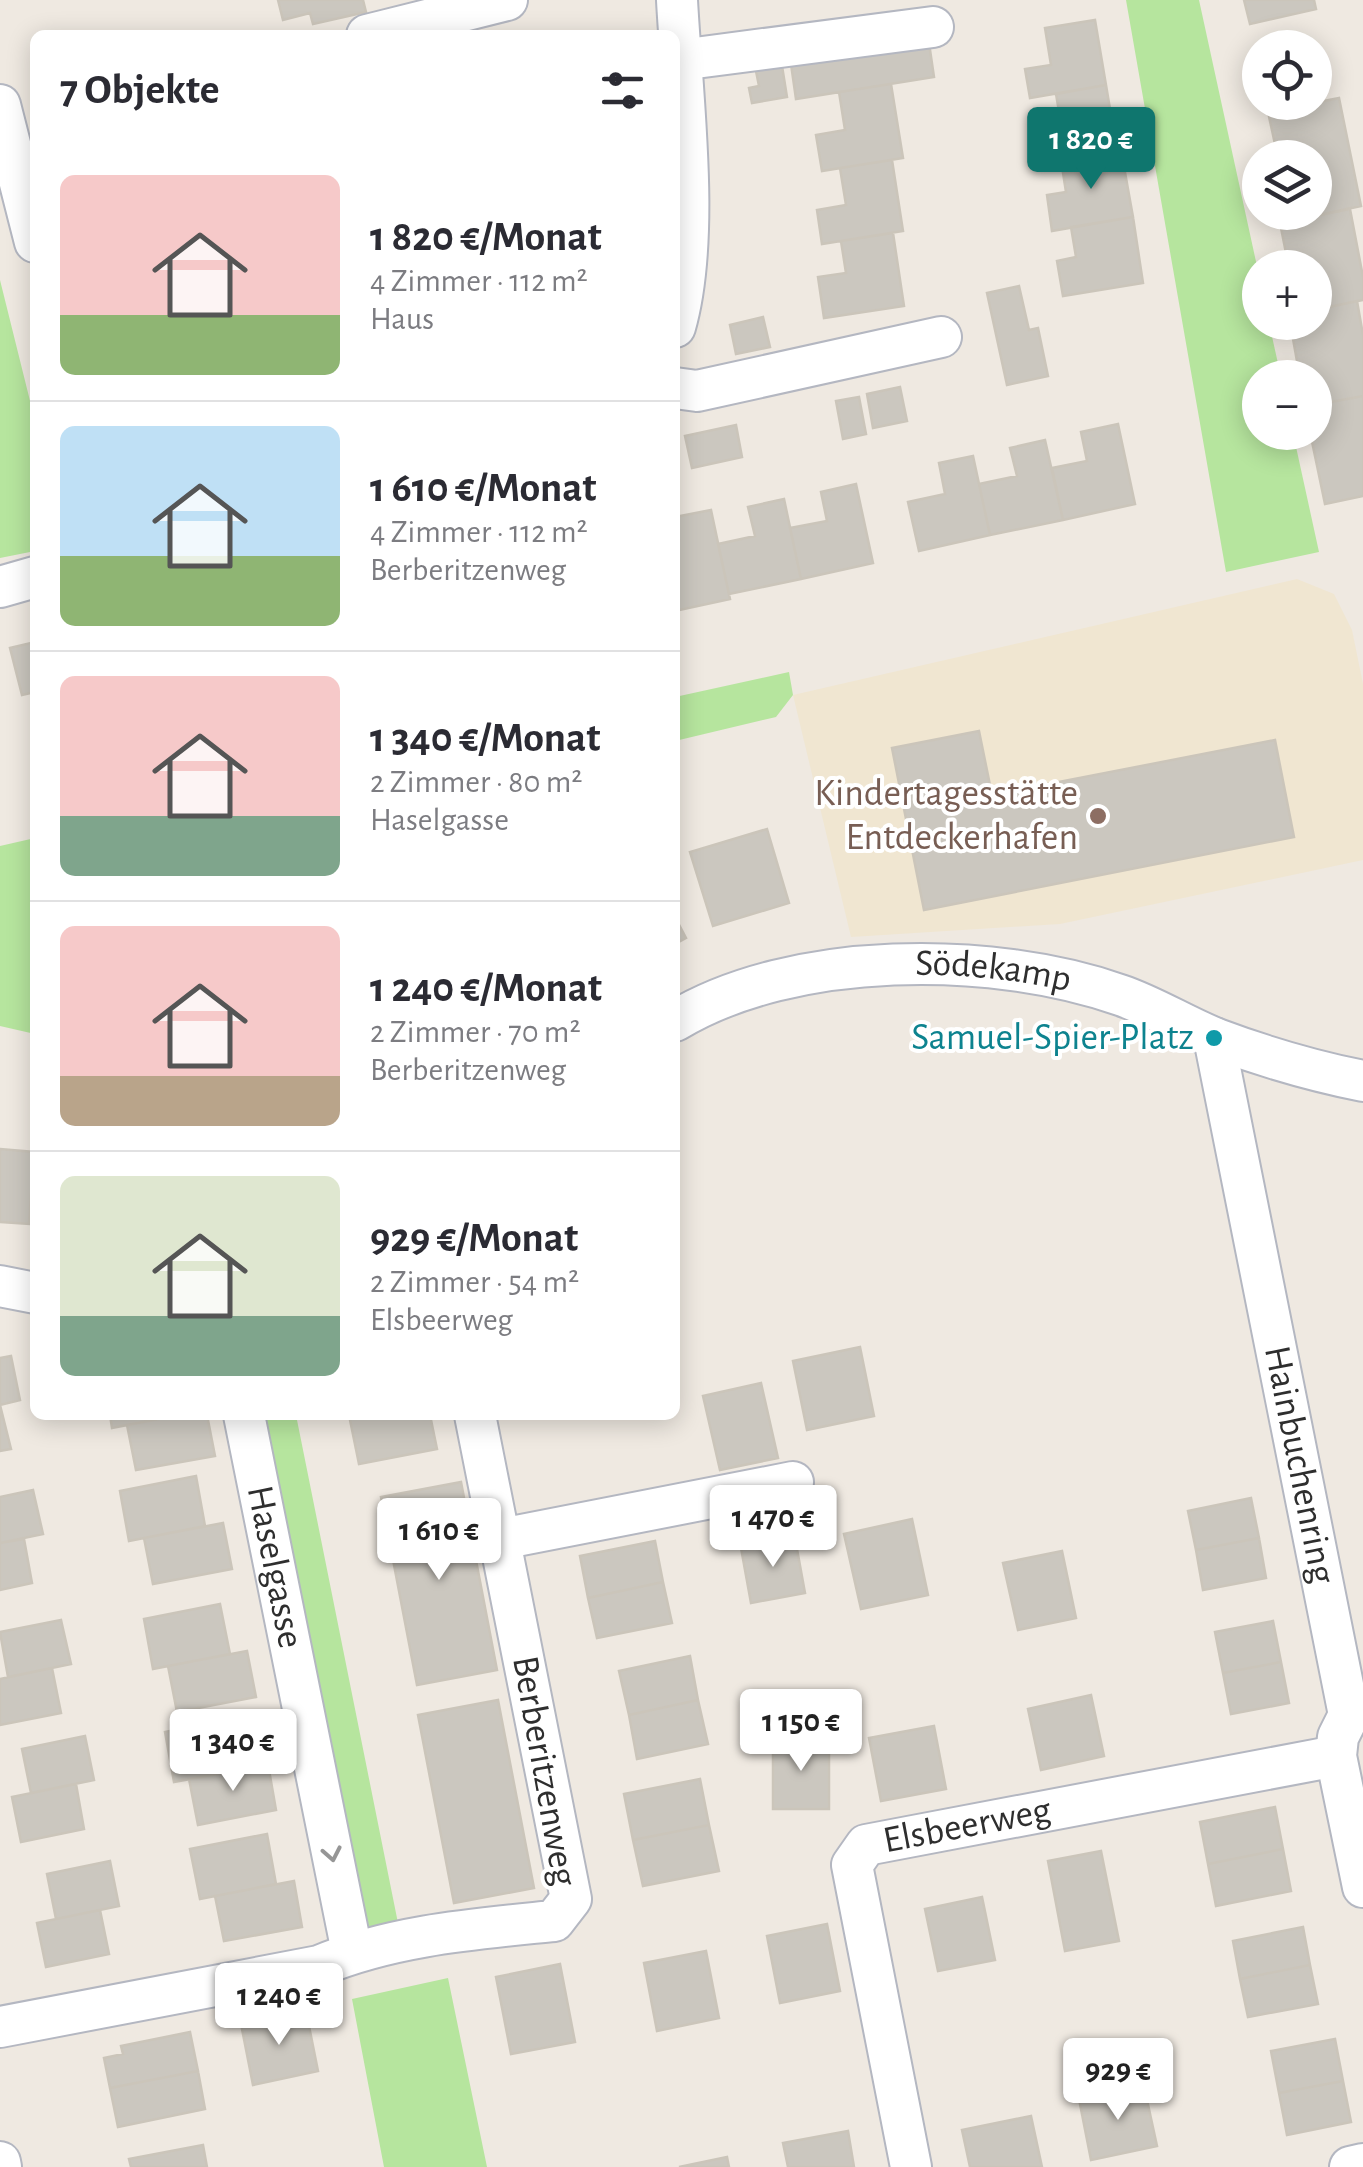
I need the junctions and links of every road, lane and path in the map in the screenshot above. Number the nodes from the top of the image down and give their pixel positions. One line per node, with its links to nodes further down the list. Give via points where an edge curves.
1 (507, 0): 4 (street)
2 (677, 0): 5 (street)
3 (933, 27): 6 (street)
4 (387, 30)
5 (678, 30)
6 (680, 60): 9 (street, via 687,215)
7 (0, 104): 8 (street)
8 (30, 222)
9 (680, 299)
10 (941, 337): 11 (street, via 697,391)
11 (680, 389)
12 (30, 578): 13 (street)
13 (0, 587)
14 (680, 1018): 15 (street, Södekamp, via 764,982 826,969 957,966 1044,976 1120,995)
15 (1214, 1038): 16 (street, Södekamp, via 1303,1069); 23 (street, Hainbuchenring, via 1349,1715)
16 (1363, 1081)
17 (0, 1286): 18 (street)
18 (30, 1292)
19 (245, 1420): 25 (street, Haselgasse, one-way to 25)
20 (476, 1420): 22 (street, Berberitzenweg)
21 (793, 1482): 22 (street)
22 (501, 1540): 25 (street, Berberitzenweg, via 571,1899 554,1920 456,1930)
23 (1336, 1756): 24 (street, Hainbuchenring); 28 (street, Elsbeerweg, via 866,1845 852,1865)
24 (1363, 1887)
25 (352, 1952): 26 (street, Berberitzenweg, via 319,1966)
26 (0, 2028)
27 (1363, 2164): 29 (street)
28 (912, 2167)
29 (1350, 2167)

